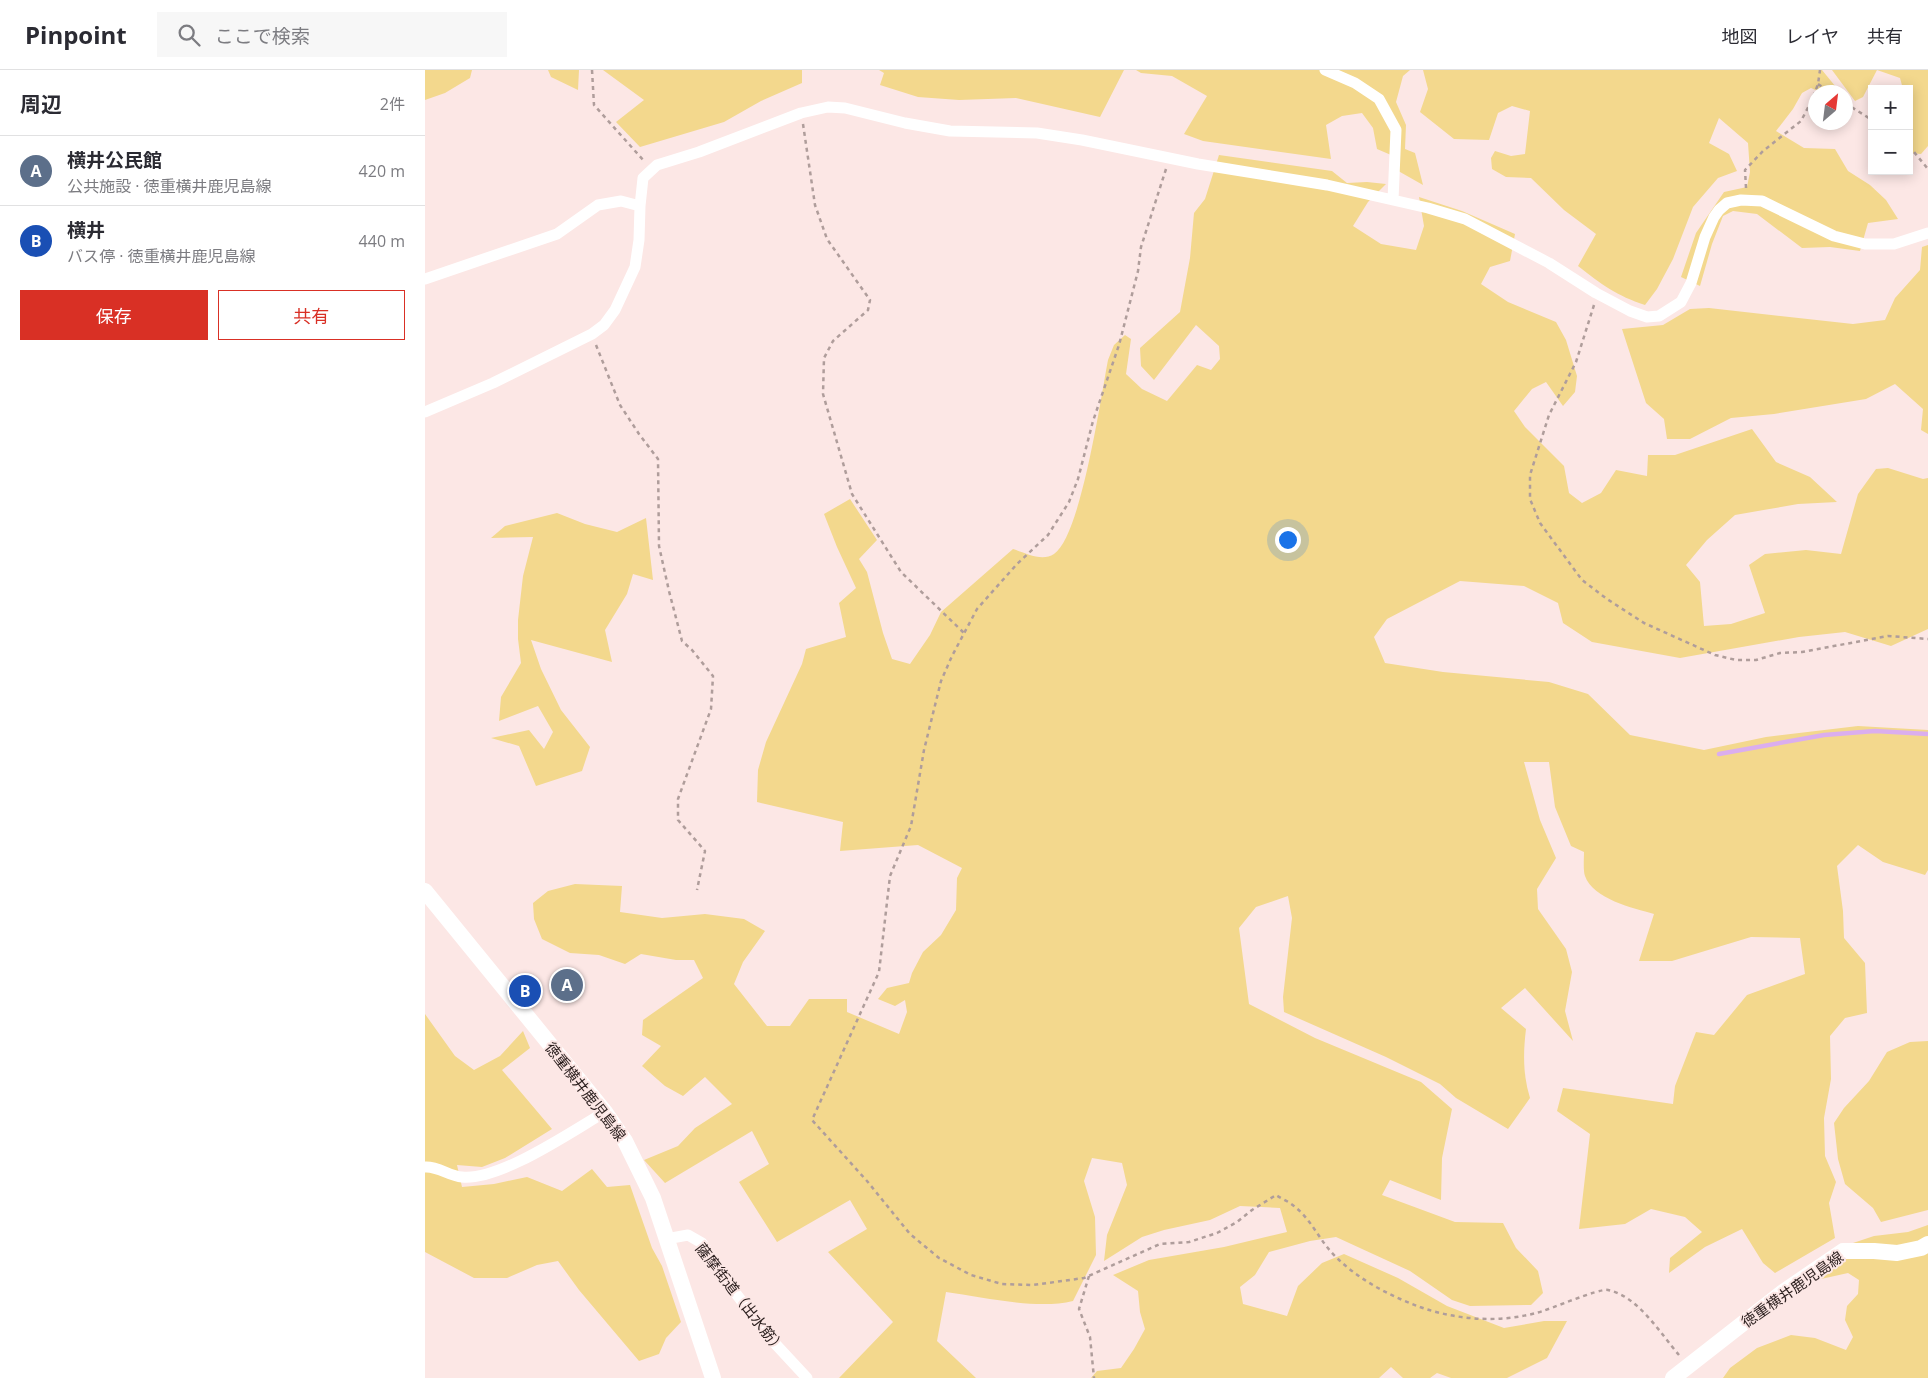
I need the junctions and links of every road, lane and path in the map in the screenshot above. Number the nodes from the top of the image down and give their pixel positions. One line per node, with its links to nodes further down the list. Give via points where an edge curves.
1 (592, 70): 11 (path, via 594,106)
2 (1325, 70): 12 (street, via 1355,83 1379,99 1397,130)
3 (1820, 70): 4 (path)
4 (1818, 84): 13 (path, via 1801,121 1745,170)
5 (1853, 108): 7 (path)
6 (801, 113): 11 (street, via 657,165); 12 (street, via 828,107 845,108 905,124 950,131 1037,133 1327,185); 20 (path, via 815,206 827,239 870,300 868,310 833,341 825,358 823,394 852,494 901,572)
7 (1868, 117)
8 (1913, 151): 9 (path)
9 (1928, 168)
10 (1166, 169): 20 (path, via 1141,247 1119,345 1069,502 1048,535 977,609)
11 (652, 170): 14 (street, via 643,178)
12 (1393, 200): 17 (street, via 1465,219 1549,262)
13 (1746, 200): 15 (street, via 1762,201 1834,236 1865,244 1894,244); 17 (street, via 1727,203 1719,210 1705,237 1691,283 1681,302 1669,311 1647,317)
14 (640, 206): 16 (street, via 621,201 598,205 557,234); 18 (street, via 635,267 615,310)
15 (1928, 233)
16 (425, 280)
17 (1597, 294): 21 (path, via 1576,362 1549,415 1530,475 1530,499 1540,523 1582,580 1644,623 1715,655 1736,660 1756,660 1780,653 1889,636)
18 (592, 334): 19 (street, via 493,383); 22 (path, via 620,405 658,459 659,546 669,590 682,640 713,676 711,709 678,799 678,820 705,851)
19 (425, 412)
20 (965, 633): 28 (path, via 941,681 924,750 911,826 890,876 879,972 812,1120 910,1234 939,1258 971,1275 1002,1284 1033,1285)
21 (1928, 639)
22 (697, 890)
23 (425, 891): 24 (main road, 徳重横井鹿児島線)
24 (605, 1112): 25 (street, via 533,1154 492,1173 462,1177); 26 (main road, 徳重横井鹿児島線, via 640,1169)
25 (425, 1167)
26 (666, 1239): 30 (main road, 徳重横井鹿児島線); 31 (street, 薩摩街道（出水筋）, via 688,1235 702,1243 768,1336)
27 (1928, 1244): 29 (main road, 徳重横井鹿児島線, via 1897,1253 1843,1251 1783,1292)
28 (1089, 1276): 29 (path, via 1160,1244 1189,1242 1217,1233 1276,1195 1295,1207 1335,1257 1362,1279 1397,1298 1423,1308 1492,1320 1536,1313 1606,1289 1636,1304); 32 (path, via 1079,1309 1090,1337)
29 (1688, 1366): 33 (main road, 徳重横井鹿児島線)
30 (713, 1378)
31 (807, 1378)
32 (1094, 1378)
33 (1673, 1378)

